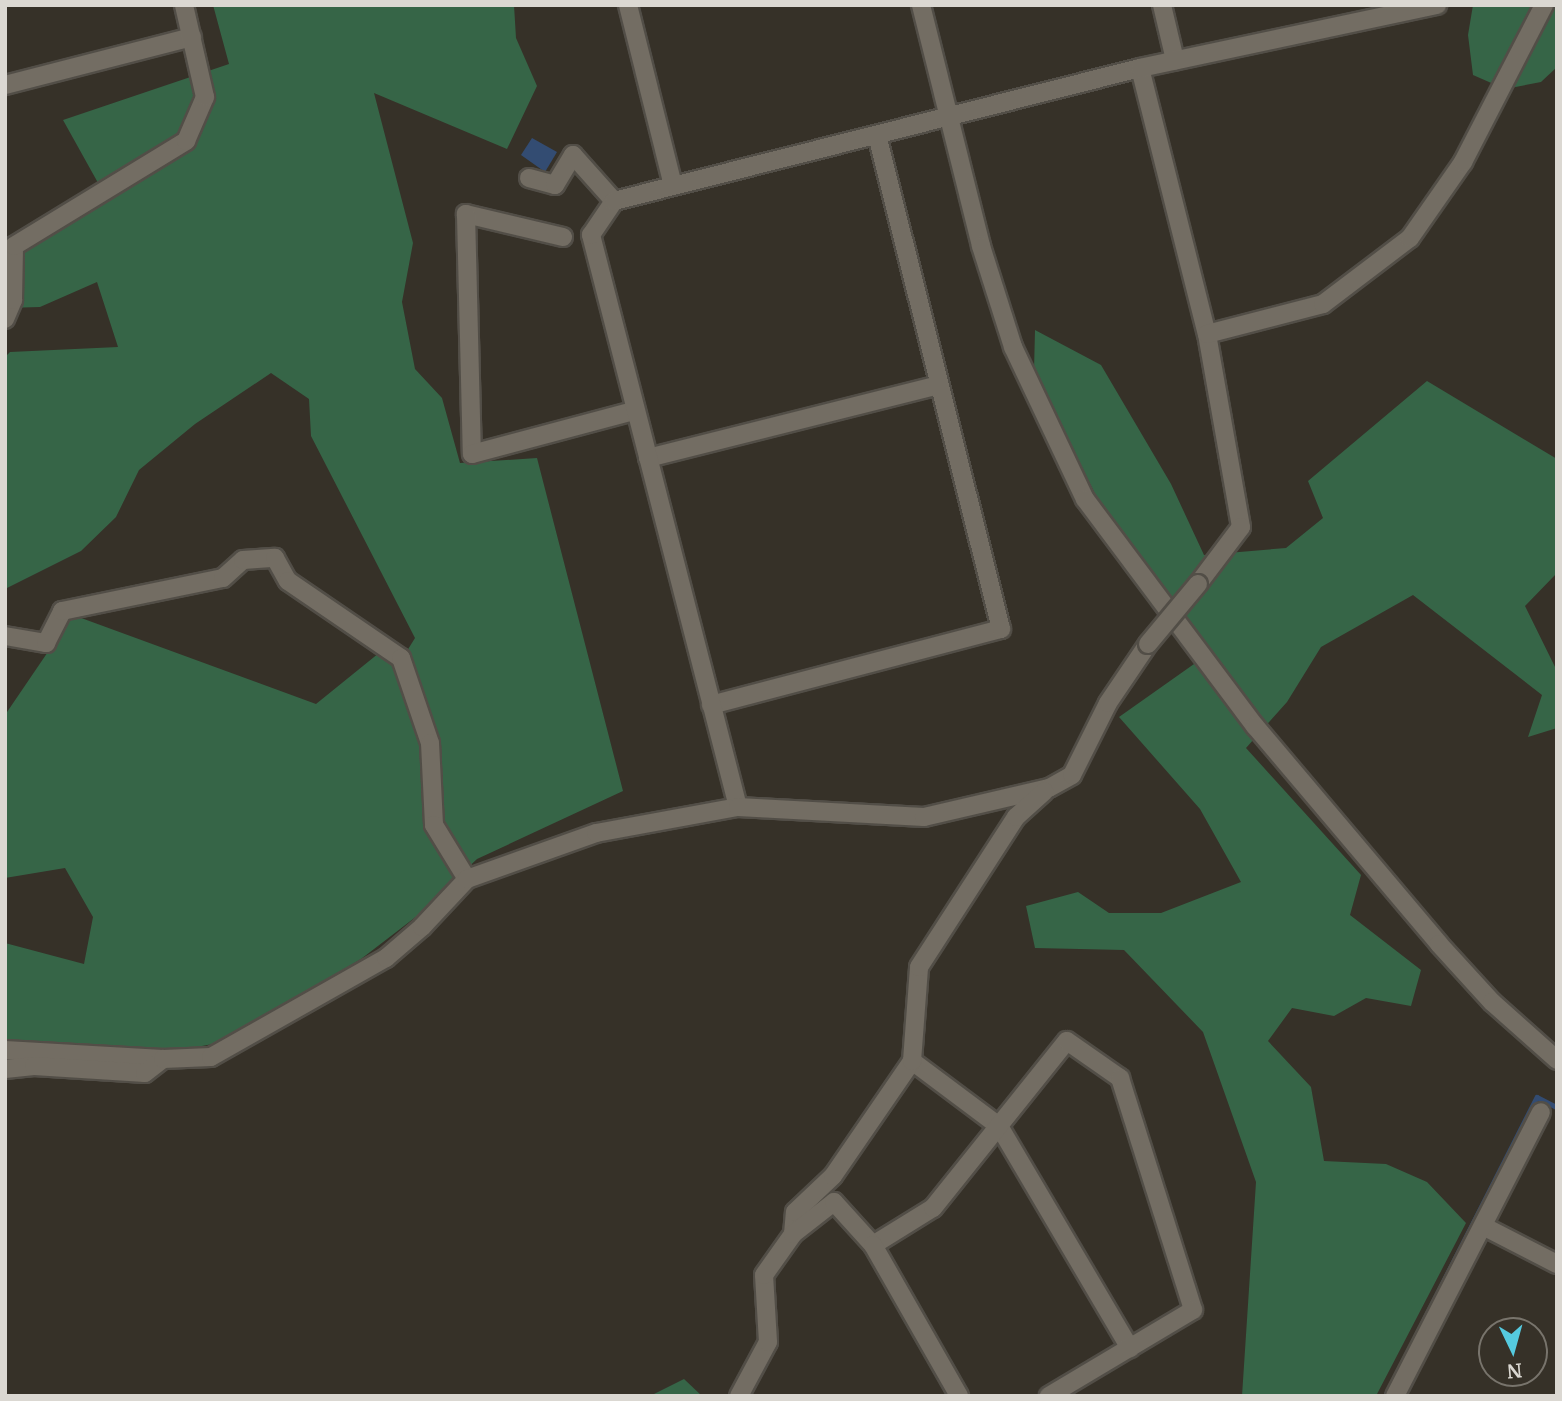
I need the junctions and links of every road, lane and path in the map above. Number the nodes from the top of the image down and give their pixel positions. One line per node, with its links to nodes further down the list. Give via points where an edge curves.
1 (184, 5): 7 (street)
2 (628, 5): 14 (street)
3 (921, 5): 11 (street)
4 (1162, 5): 8 (street)
5 (1437, 5): 8 (street)
6 (1537, 7): 18 (street, via 1463,162 1410,238 1323,304)
7 (192, 37): 10 (street); 17 (street, via 205,97 186,142 14,246 13,300)
8 (1175, 60): 9 (street)
9 (1140, 68): 11 (street); 18 (street)
10 (5, 85)
11 (949, 118): 12 (street); 29 (street, via 1013,347 1085,499 1264,737 1439,944 1492,1002)
12 (877, 135): 14 (street); 19 (street)
13 (529, 178): 15 (street, via 555,185 573,155)
14 (673, 185): 15 (street)
15 (614, 201): 20 (street, via 591,235)
16 (564, 237): 20 (street, via 466,215 472,454)
17 (5, 319)
18 (1207, 334): 24 (street, bridge, via 1241,527 1108,703 1072,775)
19 (939, 385): 21 (street); 23 (street, via 1001,629)
20 (634, 411): 21 (street)
21 (648, 458): 23 (street)
22 (5, 636): 26 (street, via 46,643 62,611 223,578 243,560 275,558 288,581 401,658 430,743 435,825)
23 (711, 705): 25 (street)
24 (1049, 788): 25 (street, via 924,817); 30 (street, via 1016,817 919,967)
25 (738, 807): 26 (street, via 596,833)
26 (467, 879): 28 (street, via 386,958 211,1058)
27 (5, 1050): 28 (street)
28 (163, 1059): 31 (street, via 145,1073 33,1066)
29 (1557, 1060)
30 (912, 1061): 33 (street); 35 (street, via 833,1177 795,1212)
31 (5, 1069)
32 (1541, 1112): 34 (street)
33 (999, 1126): 36 (street, via 933,1209); 38 (street); 38 (street, via 1067,1041 1120,1078 1193,1310)
34 (1483, 1226): 37 (street); 42 (street)
35 (793, 1234): 36 (street, via 834,1202); 39 (street, via 764,1275 768,1342)
36 (873, 1245): 40 (street)
37 (1557, 1264)
38 (1130, 1348): 41 (street)
39 (739, 1396)
40 (959, 1396)
41 (1049, 1396)
42 (1395, 1396)

